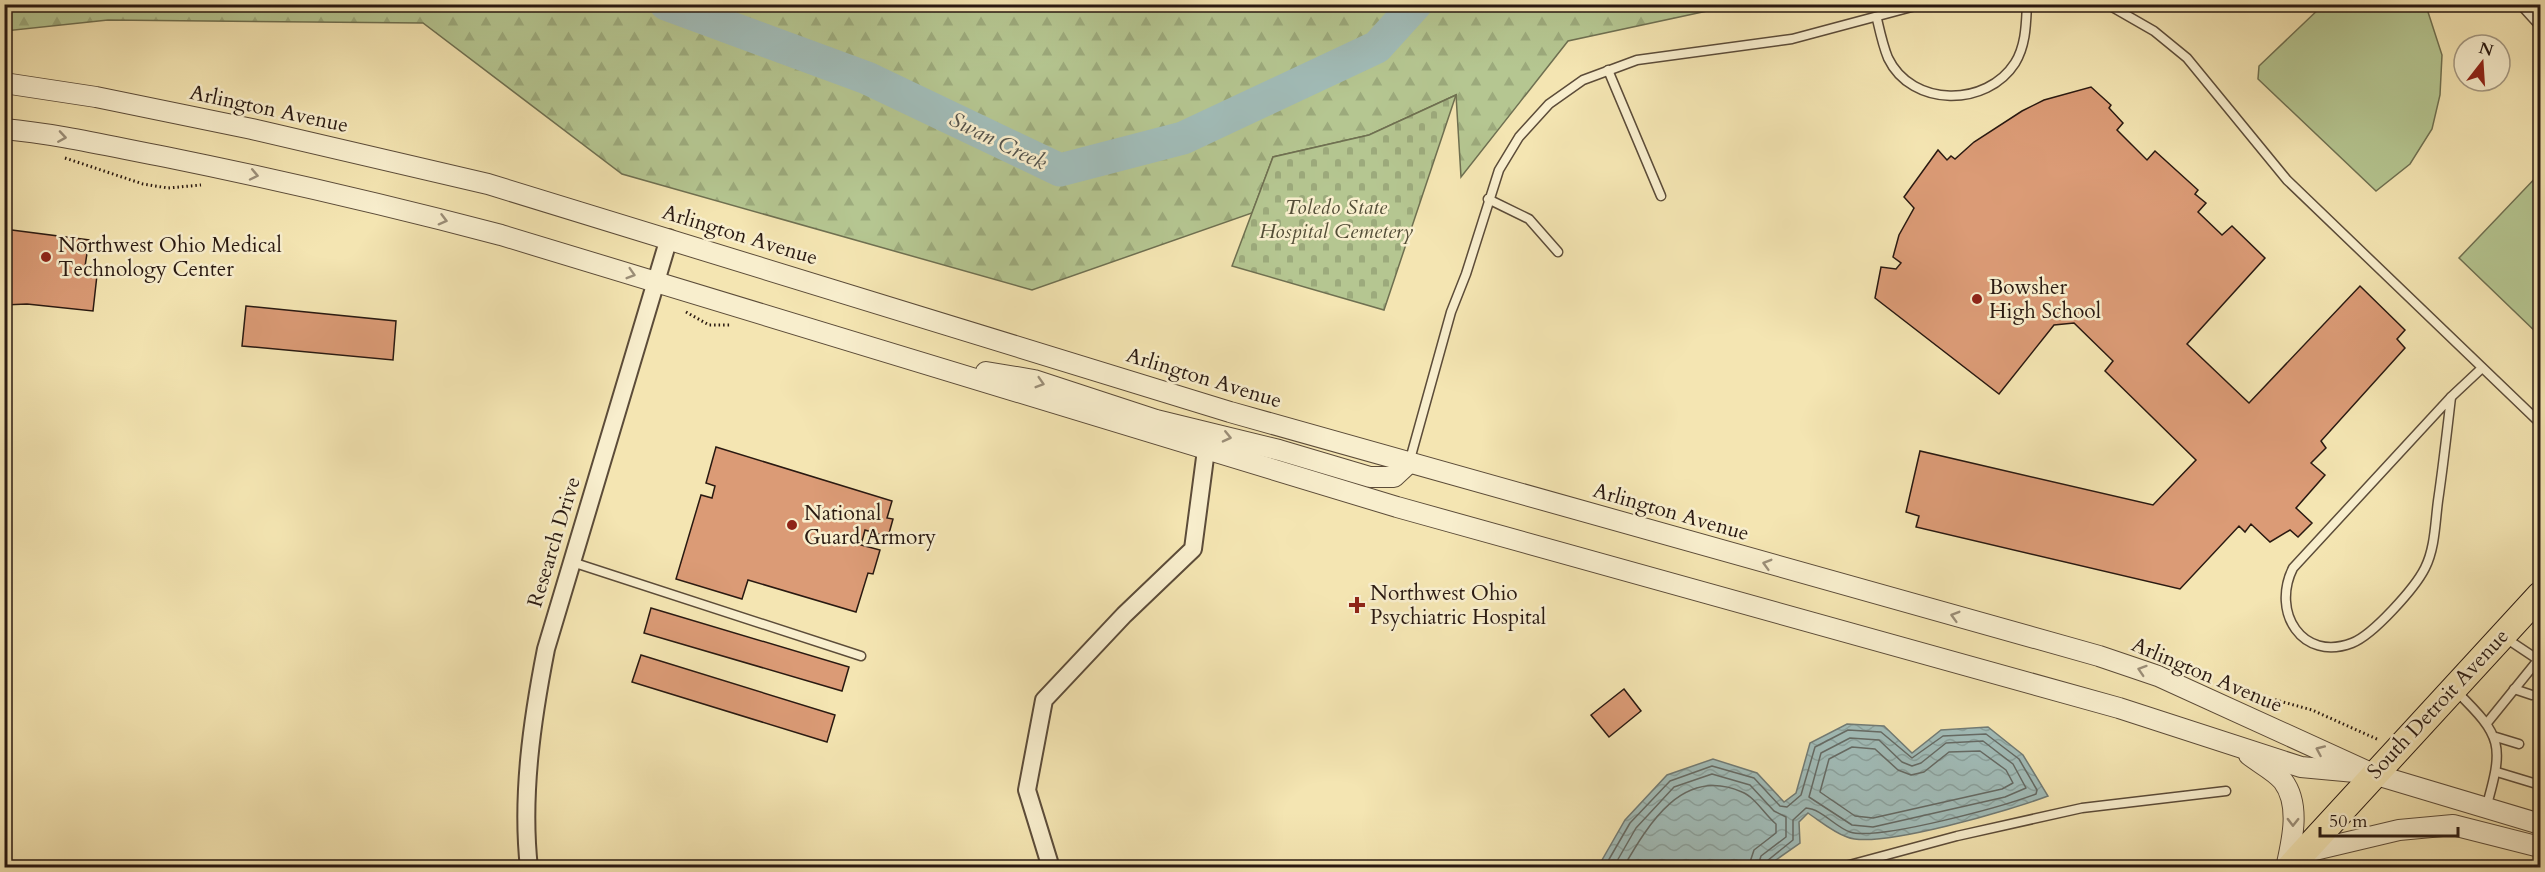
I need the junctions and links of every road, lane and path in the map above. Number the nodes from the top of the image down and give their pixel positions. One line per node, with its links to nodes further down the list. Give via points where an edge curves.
1 (1923, 4): 5 (lane)
2 (2027, 4): 5 (lane, via 2025,35 2015,63 1994,85 1968,96 1938,94 1910,83 1889,60)
3 (2107, 4): 18 (lane, via 2154,31 2187,58 2288,180)
4 (2520, 4): 6 (lane)
5 (1877, 19): 7 (lane, via 1761,45 1656,56)
6 (2541, 26)
7 (1608, 70): 12 (lane); 13 (lane, via 1565,91 1534,119 1507,154)
8 (4, 83): 14 (street, Arlington Avenue, via 96,98 421,166)
9 (4, 129): 16 (street, Arlington Avenue, one-way to 16, via 70,138 381,203 501,234)
10 (62, 157): 11 (path, via 143,184 168,188)
11 (203, 184)
12 (1661, 196)
13 (1488, 199): 15 (lane, via 1529,219); 22 (lane, via 1451,312)
14 (669, 238): 16 (street, Research Drive); 22 (street, Arlington Avenue, via 1230,412)
15 (1558, 252)
16 (656, 282): 17 (street, Arlington Avenue); 23 (street, Research Drive)
17 (900, 356): 21 (street, Arlington Avenue); 22 (street, one-way to 22, via 1034,380 1156,420 1370,477 1394,477)
18 (2482, 368): 19 (lane); 20 (lane)
19 (2451, 397): 19 (lane, via 2293,568 2284,602 2290,622 2306,638 2328,646 2354,642 2380,622 2424,570 2433,544)
20 (2541, 423)
21 (1206, 450): 34 (street, Arlington Avenue, via 2119,708); 44 (street, via 1193,549 1044,700 1027,790)
22 (1409, 463): 36 (street, Arlington Avenue, one-way to 22, via 2158,676 2099,656)
23 (572, 562): 26 (lane); 43 (street, Research Drive, via 535,701 527,808)
24 (2541, 594): 25 (main road, South Detroit Avenue)
25 (2501, 635): 27 (lane); 28 (main road, South Detroit Avenue)
26 (861, 656)
27 (2539, 661): 29 (lane)
28 (2454, 689): 31 (lane); 36 (main road, South Detroit Avenue)
29 (2514, 689): 30 (lane); 31 (lane)
30 (2532, 695)
31 (2487, 723): 32 (lane)
32 (2496, 737): 33 (lane); 35 (lane)
33 (2519, 744)
34 (2237, 746): 36 (street, Arlington Avenue, via 2301,766); 42 (street, one-way to 42, via 2282,780 2290,796 2294,814)
35 (2497, 771): 37 (lane); 39 (lane)
36 (2373, 774): 39 (street, Arlington Avenue); 42 (main road, South Detroit Avenue)
37 (2541, 785)
38 (2226, 790): 45 (lane, via 2082,808)
39 (2486, 808): 40 (street, Arlington Avenue)
40 (2541, 824)
41 (2541, 847): 42 (street, via 2453,825 2399,830)
42 (2293, 863)
43 (529, 867)
44 (1051, 867)
45 (1838, 867)

